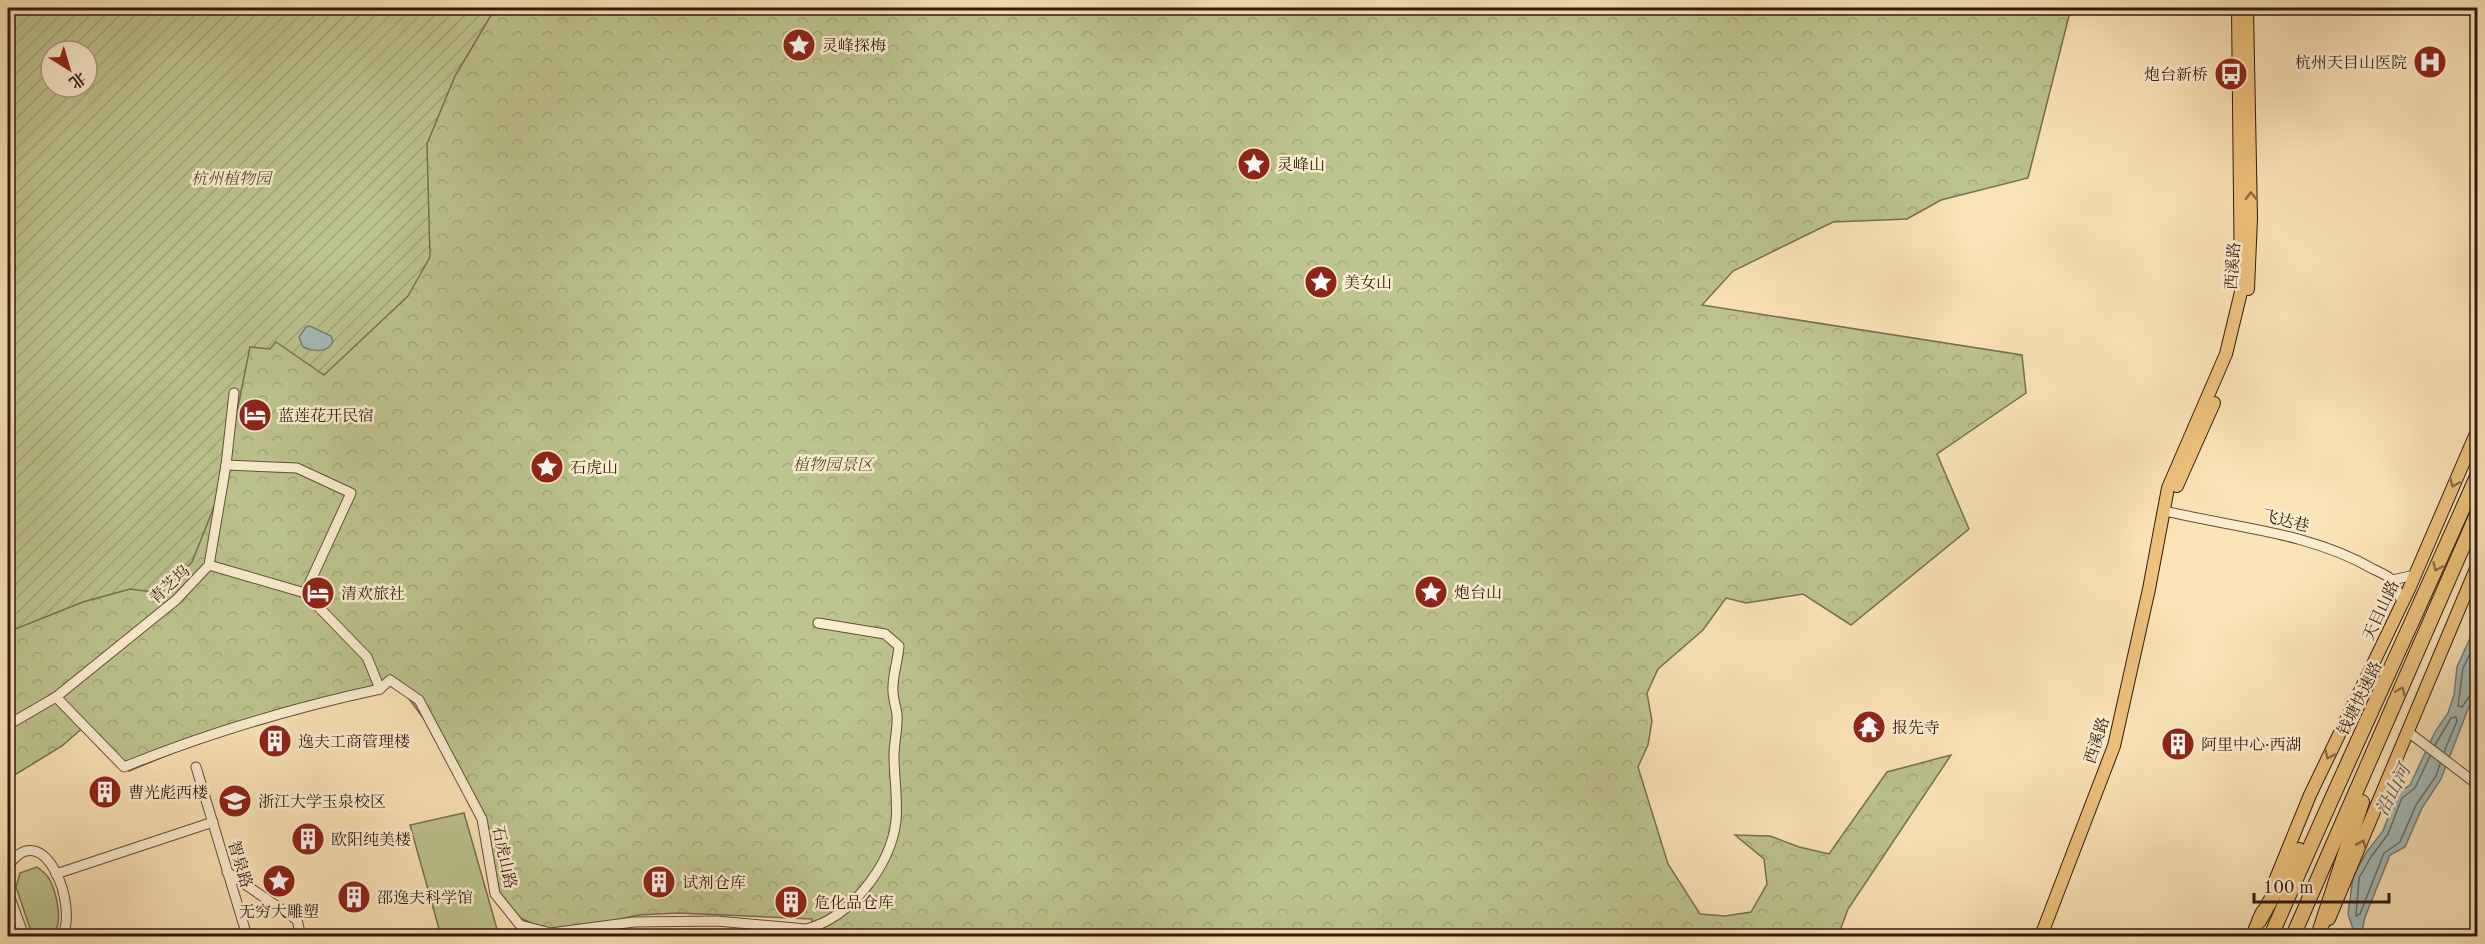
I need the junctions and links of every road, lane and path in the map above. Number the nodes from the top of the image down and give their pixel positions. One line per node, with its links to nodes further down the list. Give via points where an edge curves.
1 (2238, 8): 7 (main road, 西溪路, via 2241,292 2226,354 2168,488)
2 (2247, 8): 7 (main road, 西溪路, one-way to 2, via 2234,355 2248,292 2252,218)
3 (234, 393): 5 (street, 青芝坞)
4 (2478, 429): 11 (main road, 天目山路, one-way to 11)
5 (226, 465): 10 (street, 青芝坞); 13 (street, via 297,468 351,493)
6 (2478, 474): 22 (highway, 钱塘快速路, one-way to 22, via 2401,650)
7 (2165, 511): 12 (street, 飞达巷, via 2262,528 2318,544 2366,564); 34 (main road, 西溪路, via 2114,746)
8 (2478, 512): 18 (highway, 钱塘快速路, one-way to 8)
9 (2478, 564): 20 (main road)
10 (209, 565): 13 (street); 17 (street, 青芝坞, via 176,600)
11 (2415, 575): 12 (street); 14 (main road, 天目山路)
12 (2392, 580): 14 (street)
13 (305, 593): 16 (street, via 367,657)
14 (2402, 602): 29 (main road, 天目山路, one-way to 29, via 2310,795)
15 (818, 623): 16 (street, 石虎山路, via 885,634 899,646 893,688 898,716 894,755 896,822 886,852 861,892 836,916 806,928 717,921 634,922 551,933 520,925 495,894 482,819 419,699 390,680)
16 (380, 689): 17 (street, 石虎山路, via 299,706 189,741 124,767)
17 (56, 697): 19 (street, 青芝坞)
18 (2393, 711): 37 (highway, 钱塘快速路); 38 (highway, via 2344,850)
19 (8, 725)
20 (2407, 731): 23 (street); 38 (main road, one-way to 20)
21 (196, 766): 24 (street, 智泉路)
22 (2343, 769): 29 (highway); 36 (highway, 钱塘快速路)
23 (2474, 782)
24 (213, 822): 26 (street, 智泉路); 27 (street)
25 (8, 866): 27 (street, via 14,857 36,851 49,859)
26 (227, 872): 32 (street, 智泉路); 33 (street, via 297,920)
27 (56, 874): 31 (street, via 68,911)
28 (8, 892): 30 (street)
29 (2259, 921): 35 (main road, 天目山路)
30 (24, 936)
31 (62, 936)
32 (247, 936)
33 (302, 936)
34 (2041, 936)
35 (2252, 936)
36 (2271, 936)
37 (2293, 936)
38 (2320, 936)

